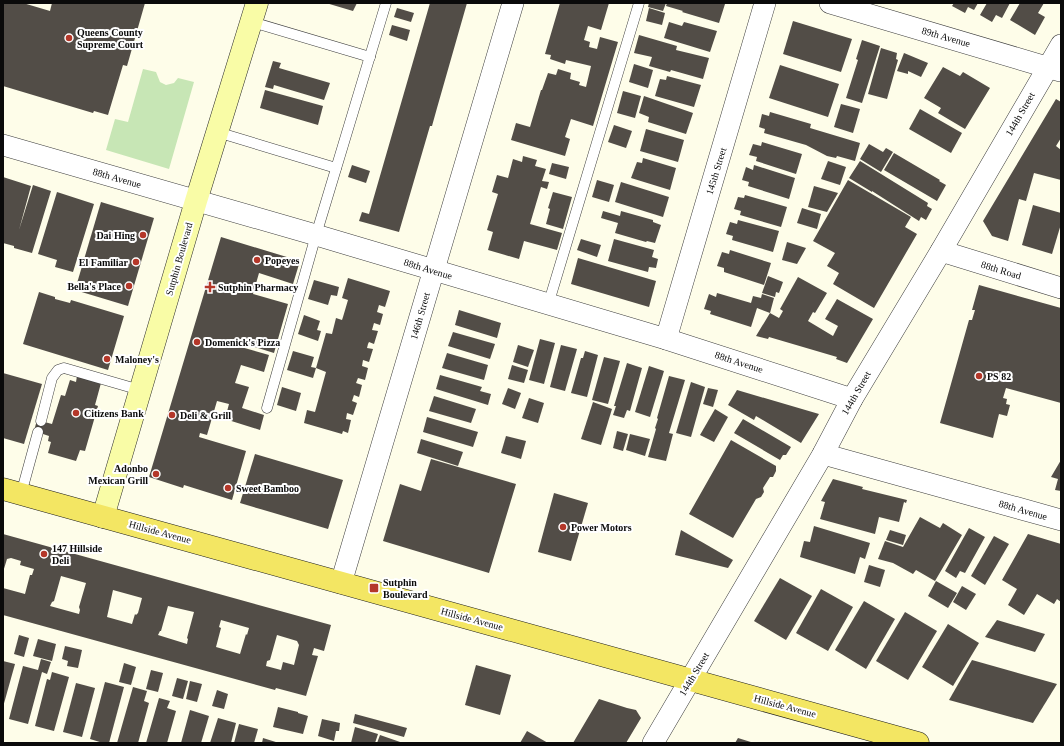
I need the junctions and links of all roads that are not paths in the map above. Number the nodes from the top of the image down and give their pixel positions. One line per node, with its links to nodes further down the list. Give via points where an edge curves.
1 (386, 3): 8 (lane)
2 (513, 3): 16 (street, 146th Street)
3 (639, 3): 18 (lane)
4 (766, 3): 19 (street, 145th Street)
5 (830, 3): 9 (street, 89th Avenue)
6 (254, 12): 8 (lane); 10 (main road, Sutphin Boulevard)
7 (1061, 45): 9 (street, 144th Street)
8 (370, 57): 12 (lane)
9 (1054, 69): 15 (street, 144th Street)
10 (217, 132): 12 (lane); 13 (main road, Sutphin Boulevard)
11 (3, 145): 13 (street, 88th Avenue)
12 (336, 168): 14 (lane)
13 (196, 201): 14 (street, 88th Avenue); 20 (main road, Sutphin Boulevard)
14 (316, 236): 16 (street, 88th Avenue); 22 (lane)
15 (941, 251): 17 (street, 88th Road); 21 (street, 144th Street)
16 (433, 271): 18 (street, 88th Avenue); 29 (street, 146th Street)
17 (1061, 288)
18 (548, 305): 19 (street, 88th Avenue)
19 (666, 339): 21 (street, 88th Avenue)
20 (140, 390): 23 (lane, via 64,368 58,370 52,378); 27 (main road, Sutphin Boulevard)
21 (852, 399): 25 (street, 144th Street)
22 (267, 408)
23 (41, 421)
24 (38, 432): 26 (lane)
25 (823, 454): 28 (street, 88th Avenue); 30 (street, 144th Street)
26 (12, 491): 27 (main road, Hillside Avenue)
27 (103, 517): 29 (main road, Hillside Avenue)
28 (1061, 520)
29 (342, 583): 30 (main road, Hillside Avenue)
30 (691, 680): 31 (street, 144th Street); 32 (main road, Hillside Avenue)
31 (653, 743)
32 (918, 743)

